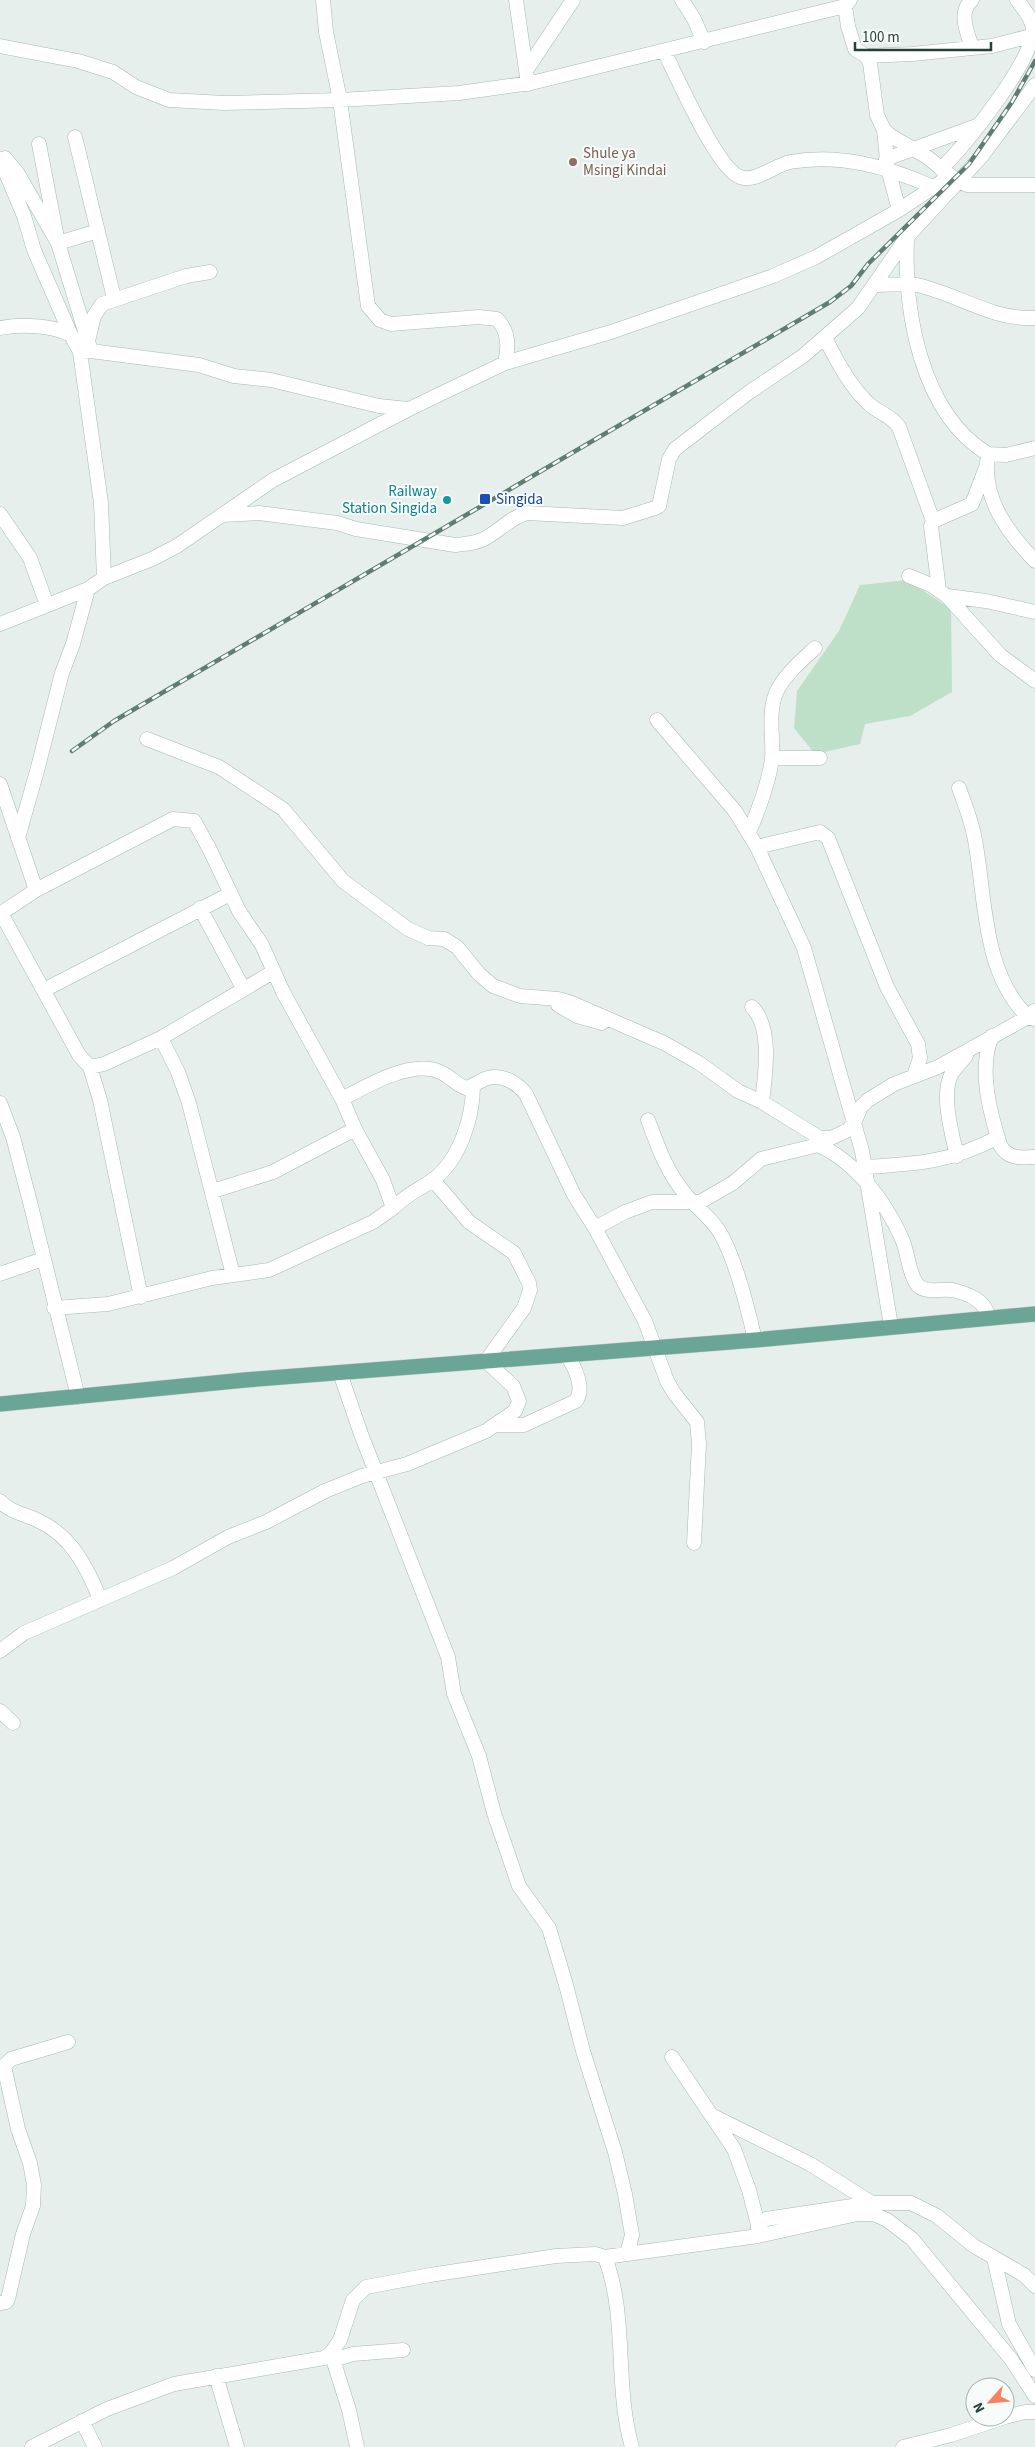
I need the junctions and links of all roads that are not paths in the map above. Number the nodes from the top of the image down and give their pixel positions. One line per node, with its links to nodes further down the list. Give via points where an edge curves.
1 (323, 0): 17 (street)
2 (516, 0): 14 (street)
3 (573, 0): 14 (street)
4 (682, 0): 9 (street)
5 (972, 0): 11 (street, via 966,4 964,13)
6 (1017, 0): 8 (street, via 1031,20)
7 (848, 3): 9 (street); 13 (street, via 851,39 855,49)
8 (1033, 35): 11 (street, via 992,46); 18 (street, via 1012,76)
9 (704, 42): 12 (street)
10 (0, 46): 17 (street, via 78,61 113,72 136,87 169,100 224,103)
11 (972, 47): 13 (street)
12 (664, 51): 15 (street); 25 (street, via 705,133 718,154 739,177 749,178 789,162 821,159)
13 (866, 56): 19 (street, via 873,74 877,115)
14 (527, 69): 15 (street)
15 (528, 84): 17 (street, via 459,93)
16 (1035, 85): 26 (street, via 1002,131)
17 (340, 100): 43 (street, via 368,306 380,320 391,324 497,318 507,336)
18 (980, 124): 22 (street); 26 (street)
19 (884, 130): 22 (street); 25 (street)
20 (75, 137): 31 (street)
21 (39, 144): 33 (street)
22 (912, 148): 25 (street); 26 (street)
23 (0, 151): 33 (street, via 18,174)
24 (0, 159): 40 (street)
25 (887, 164): 28 (street); 29 (street)
26 (950, 175): 27 (street, via 975,186); 28 (street); 32 (street)
27 (1035, 185)
28 (933, 187): 29 (street)
29 (899, 210): 43 (street, via 816,257 773,276 611,332)
30 (910, 223): 32 (street)
31 (98, 231): 33 (street); 37 (street)
32 (907, 237): 35 (street); 36 (street)
33 (58, 243): 42 (street)
34 (210, 272): 37 (street)
35 (909, 284): 36 (street); 38 (street, via 980,309 1015,318); 46 (street, via 912,323 932,389 956,426)
36 (875, 285): 41 (street, via 858,308)
37 (114, 298): 42 (street, via 96,310)
38 (1035, 318)
39 (0, 328): 40 (street, via 54,329)
40 (70, 335): 42 (street)
41 (825, 338): 48 (street, via 675,449 669,459 659,506 646,512 618,518 527,514 516,517 488,537 454,545 356,529 338,523 260,513); 49 (street, via 857,391 874,409 891,417 898,427)
42 (86, 348): 44 (street, via 200,366 379,406); 52 (street, via 101,503)
43 (505, 362): 44 (street)
44 (409, 409): 48 (street, via 273,480)
45 (1035, 448): 46 (street)
46 (987, 460): 49 (street, via 972,504); 50 (street, via 991,495 1001,521)
47 (0, 514): 55 (street, via 30,558)
48 (221, 515): 52 (street, via 177,546)
49 (933, 521): 54 (street, via 930,531)
50 (1035, 561)
51 (909, 576): 54 (street)
52 (104, 578): 53 (street)
53 (88, 588): 55 (street); 67 (street)
54 (943, 593): 56 (street); 59 (street, via 1000,654)
55 (47, 605): 57 (street)
56 (1035, 612)
57 (0, 624)
58 (815, 648): 62 (street, via 792,669 778,689 771,722)
59 (1035, 681)
60 (657, 720): 66 (street, via 721,792)
61 (147, 739): 85 (street, via 219,767 283,809 343,881 408,929 428,938 444,939 457,947 479,974 494,986 520,996 569,1002 602,1015 687,1055 738,1091)
62 (772, 758): 63 (street); 66 (street)
63 (820, 758)
64 (0, 784): 67 (street)
65 (959, 788): 77 (street, via 975,839 986,912 1002,983 1013,1001)
66 (749, 832): 68 (street)
67 (18, 838): 69 (street)
68 (757, 847): 82 (street, via 810,833 820,832 828,838 887,987 918,1044 920,1058); 88 (street, via 804,948)
69 (36, 890): 70 (street, via 173,819 182,818 196,823); 72 (street)
70 (230, 894): 71 (street); 73 (street, via 262,945)
71 (200, 908): 74 (street); 75 (street)
72 (0, 913): 75 (street)
73 (273, 972): 74 (street); 84 (street)
74 (243, 988): 79 (street)
75 (44, 990): 81 (street, via 79,1055)
76 (752, 1007): 85 (street, via 763,1026 766,1067)
77 (1033, 1016): 78 (street)
78 (992, 1036): 80 (street); 90 (street, via 987,1048 986,1071)
79 (162, 1038): 81 (street); 96 (street, via 184,1088)
80 (975, 1045): 82 (street, via 938,1068); 91 (street, via 956,1067 948,1087 949,1116)
81 (90, 1067): 103 (street, via 100,1100)
82 (914, 1076): 88 (street, via 868,1100)
83 (473, 1086): 84 (street, via 460,1086 440,1072 419,1068 368,1084); 94 (street, via 473,1105 465,1135); 99 (street, via 497,1077 519,1085 568,1183)
84 (342, 1099): 89 (street)
85 (762, 1102): 88 (street, via 820,1138 841,1134)
86 (0, 1103): 100 (street, via 13,1137)
87 (648, 1120): 97 (street, via 670,1172)
88 (854, 1123): 93 (street)
89 (355, 1129): 96 (street, via 273,1172); 98 (street, via 383,1180)
90 (998, 1137): 91 (street); 92 (street, via 1004,1152 1013,1157)
91 (957, 1156): 93 (street, via 922,1163)
92 (1035, 1157)
93 (865, 1167): 95 (street)
94 (433, 1180): 98 (street); 111 (street, via 473,1226 514,1254 529,1283 524,1308)
95 (869, 1188): 97 (street, via 852,1167 818,1145 761,1159 733,1183); 106 (street, via 895,1224 916,1283 924,1289 950,1290 976,1299 984,1305); 107 (street)
96 (213, 1192): 102 (street)
97 (694, 1203): 99 (street, via 652,1202); 108 (street, via 715,1225 726,1245)
98 (393, 1208): 102 (street, via 373,1222 269,1270)
99 (596, 1228): 109 (street)
100 (43, 1259): 101 (street); 104 (street)
101 (0, 1274)
102 (233, 1275): 103 (street)
103 (141, 1297): 104 (street, via 90,1307)
104 (54, 1308): 113 (street)
105 (1035, 1314): 106 (main road)
106 (988, 1318): 107 (main road)
107 (891, 1326): 108 (main road)
108 (755, 1340): 109 (main road)
109 (655, 1347): 110 (main road); 118 (street, via 671,1387 699,1429)
110 (566, 1355): 111 (main road); 115 (street, via 577,1376 579,1394 576,1401 524,1425)
111 (486, 1361): 112 (main road); 115 (street, via 514,1386 519,1396 515,1411)
112 (340, 1373): 113 (main road); 116 (street)
113 (78, 1397): 114 (main road)
114 (0, 1404)
115 (496, 1425): 116 (street, via 406,1464)
116 (376, 1472): 119 (street, via 325,1491 266,1522 228,1537 173,1568); 128 (street, via 448,1658 454,1694 479,1756 494,1814 519,1886 549,1928 615,2152 632,2235)
117 (0, 1501): 119 (street, via 12,1511 55,1530 68,1540)
118 (694, 1543)
119 (100, 1600): 120 (street, via 24,1633)
120 (0, 1651)
121 (0, 1711): 122 (street)
122 (13, 1723)
123 (68, 2042): 132 (street, via 11,2059 4,2066 34,2185 33,2206 8,2299)
124 (672, 2057): 125 (street)
125 (712, 2116): 126 (street, via 810,2164); 127 (street, via 739,2163)
126 (872, 2203): 127 (street, via 766,2219); 130 (street, via 911,2203 926,2209)
127 (758, 2231): 128 (street, via 680,2248); 137 (street, via 857,2214 874,2214 887,2220 912,2239 1011,2359)
128 (627, 2254): 129 (street)
129 (606, 2257): 134 (street, via 595,2254 556,2256 430,2274 366,2287 353,2300); 147 (street, via 616,2294 624,2407)
130 (994, 2258): 131 (street, via 1024,2275); 135 (street, via 1009,2324)
131 (1035, 2286)
132 (0, 2303)
133 (403, 2350): 134 (street)
134 (332, 2356): 136 (street); 146 (street)
135 (1035, 2370)
136 (216, 2376): 140 (street, via 174,2384); 145 (street)
137 (1035, 2396)
138 (1035, 2412): 139 (street)
139 (1015, 2414)
140 (82, 2421): 143 (street); 144 (street)
141 (975, 2427): 142 (street)
142 (922, 2445): 148 (street)
143 (32, 2447)
144 (95, 2447)
145 (237, 2447)
146 (357, 2447)
147 (632, 2447)
148 (903, 2447)

